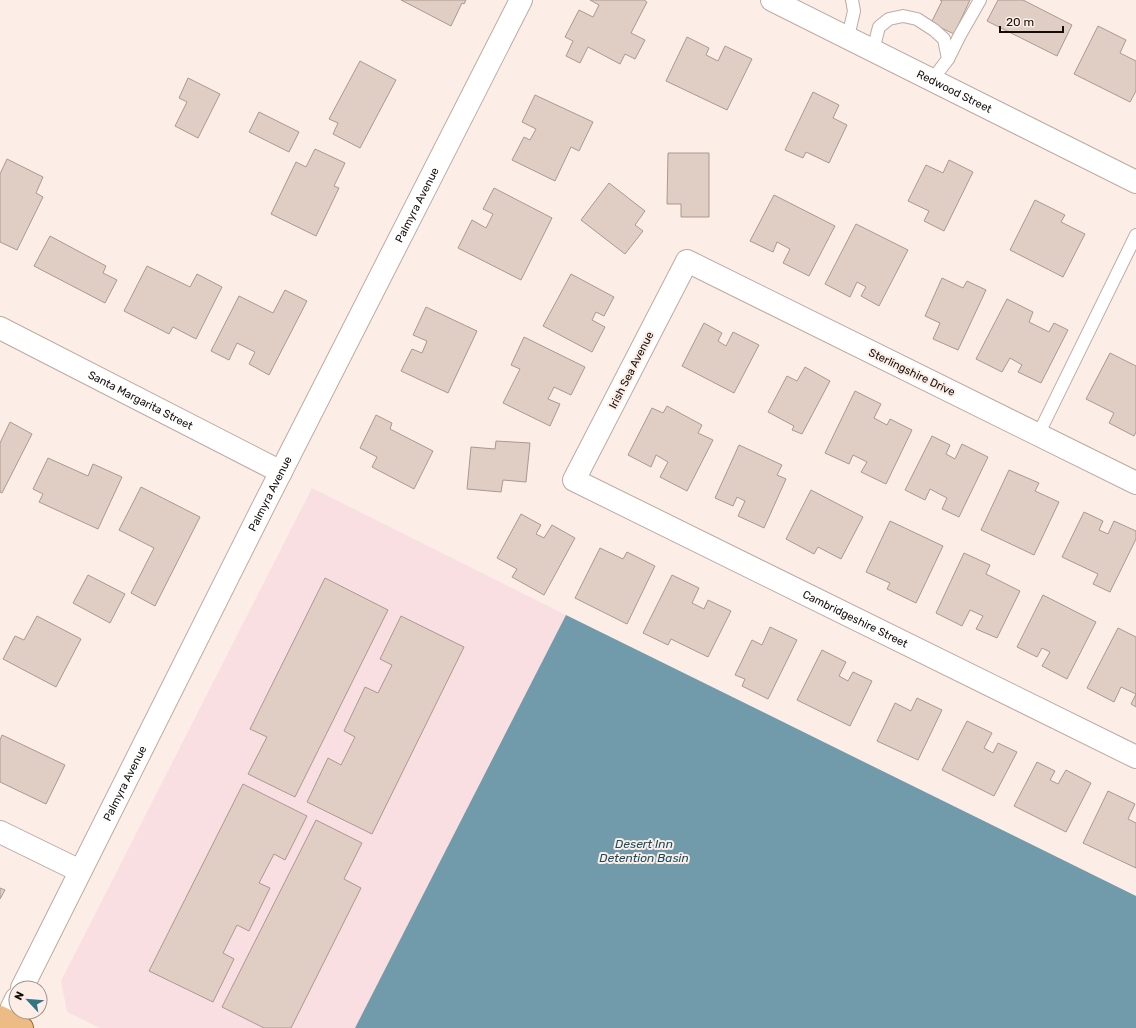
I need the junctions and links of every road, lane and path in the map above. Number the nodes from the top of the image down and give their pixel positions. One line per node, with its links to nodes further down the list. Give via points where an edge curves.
1 (521, 0): 14 (street, Palmyra Avenue)
2 (852, 0): 5 (lane, via 854,11)
3 (980, 0): 7 (lane)
4 (784, 3): 5 (street, Redwood Street)
5 (848, 37): 6 (street, Redwood Street)
6 (872, 50): 7 (lane, via 879,27 889,19 903,16 917,19 944,39); 8 (street, Redwood Street)
7 (948, 59): 8 (lane)
8 (932, 80): 9 (street, Redwood Street)
9 (1136, 182)
10 (1136, 235): 13 (lane)
11 (687, 261): 13 (street, Sterlingshire Drive); 15 (street, Irish Sea Avenue)
12 (0, 328): 14 (street, Santa Margarita Street)
13 (1038, 435): 16 (street, Sterlingshire Drive)
14 (281, 472): 19 (street, Palmyra Avenue)
15 (574, 480): 17 (street, Cambridgeshire Street)
16 (1136, 483)
17 (1136, 757)
18 (0, 832): 19 (street)
19 (80, 871): 20 (street, Palmyra Avenue)
20 (26, 980)

